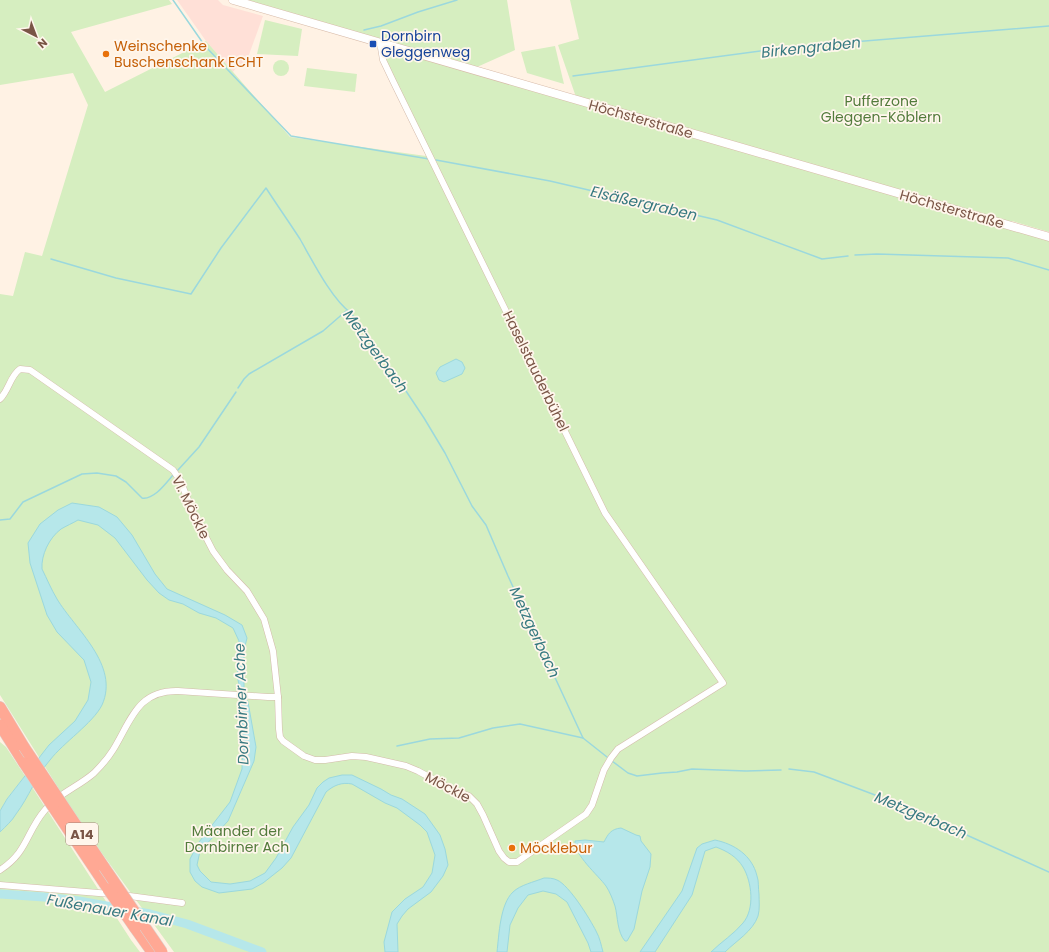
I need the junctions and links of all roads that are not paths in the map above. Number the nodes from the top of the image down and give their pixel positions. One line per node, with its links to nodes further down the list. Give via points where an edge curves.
1 (233, 0): 2 (main road, Höchsterstraße)
2 (380, 42): 3 (main road, Höchsterstraße); 5 (street, Haselstauderbühel, via 393,81 605,513)
3 (1049, 237)
4 (0, 399): 6 (street, VI. Möckle, via 17,371 30,370 173,470 214,551 227,570 247,591 264,619 273,651)
5 (723, 683): 6 (street, Möckle, via 618,749 604,770 592,805 586,814 517,862 509,862 504,858 483,814 469,796 444,786 418,771 394,763 366,756 315,760 290,747 280,734)
6 (278, 697): 12 (street, via 169,690 147,700 130,717 113,751 102,764 85,780 64,792 45,809 19,854)
7 (0, 707): 10 (highway, A14)
8 (0, 725): 10 (highway, A14)
9 (0, 738): 10 (highway)
10 (19, 752): 11 (highway, A14, bridge); 11 (highway, A14, bridge, via 19,762 24,763)
11 (56, 804): 13 (highway, A14)
12 (0, 870)
13 (100, 870): 16 (highway, A14, bridge); 17 (highway, A14, bridge)
14 (0, 885): 15 (street, via 137,896)
15 (182, 904)
16 (152, 952)
17 (162, 952)

